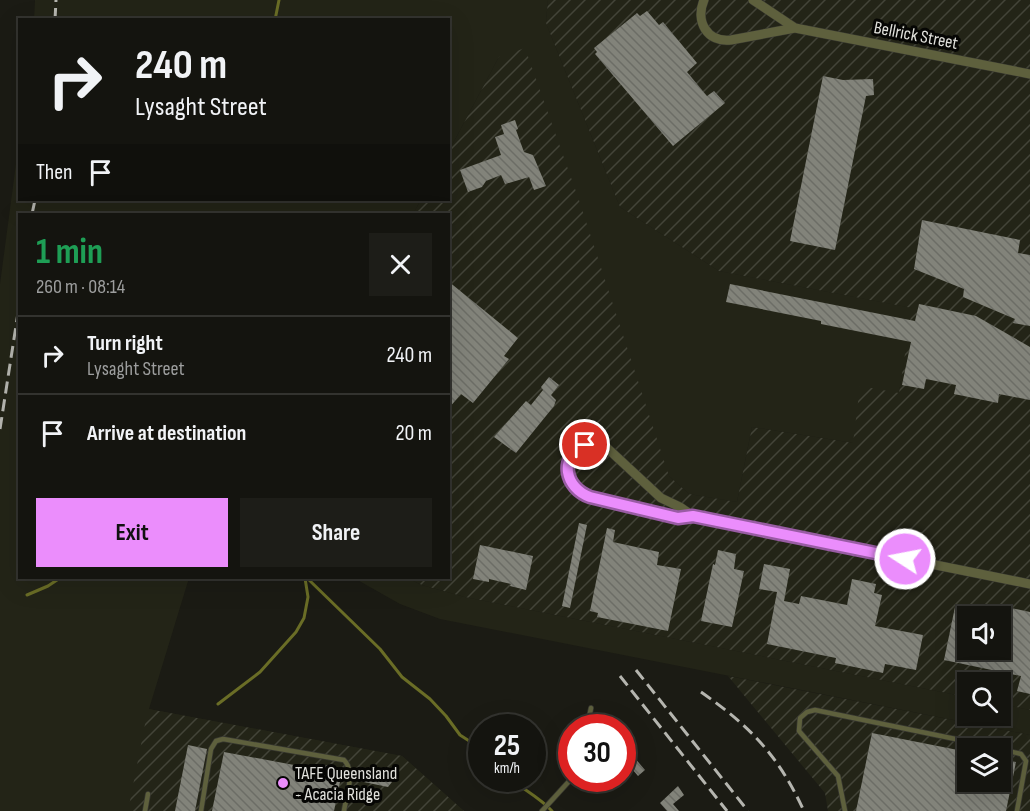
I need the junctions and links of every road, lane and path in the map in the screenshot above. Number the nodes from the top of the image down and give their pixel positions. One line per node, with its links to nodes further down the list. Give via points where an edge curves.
1 (704, 0): 3 (street, Bellrick Street, via 700,14 703,28 722,40)
2 (753, 0): 3 (street, Bellrick Street)
3 (795, 28): 4 (street, Bellrick Street)
4 (1030, 74)
5 (693, 516): 5 (street, via 678,518 582,494 571,482 569,460 585,445 606,447 661,498); 6 (street)
6 (1030, 585)
7 (591, 708): 8 (lane)
8 (590, 714)
9 (957, 740): 17 (lane, via 815,710 807,712 800,718 799,730 838,776)
10 (1011, 752): 18 (lane, via 1021,754 1026,761)
11 (561, 792): 16 (lane)
12 (148, 794): 13 (lane)
13 (145, 811)
14 (201, 811): 15 (lane, via 211,749 223,739 344,760 350,775)
15 (344, 811)
16 (542, 811)
17 (845, 811)
18 (1017, 811)

